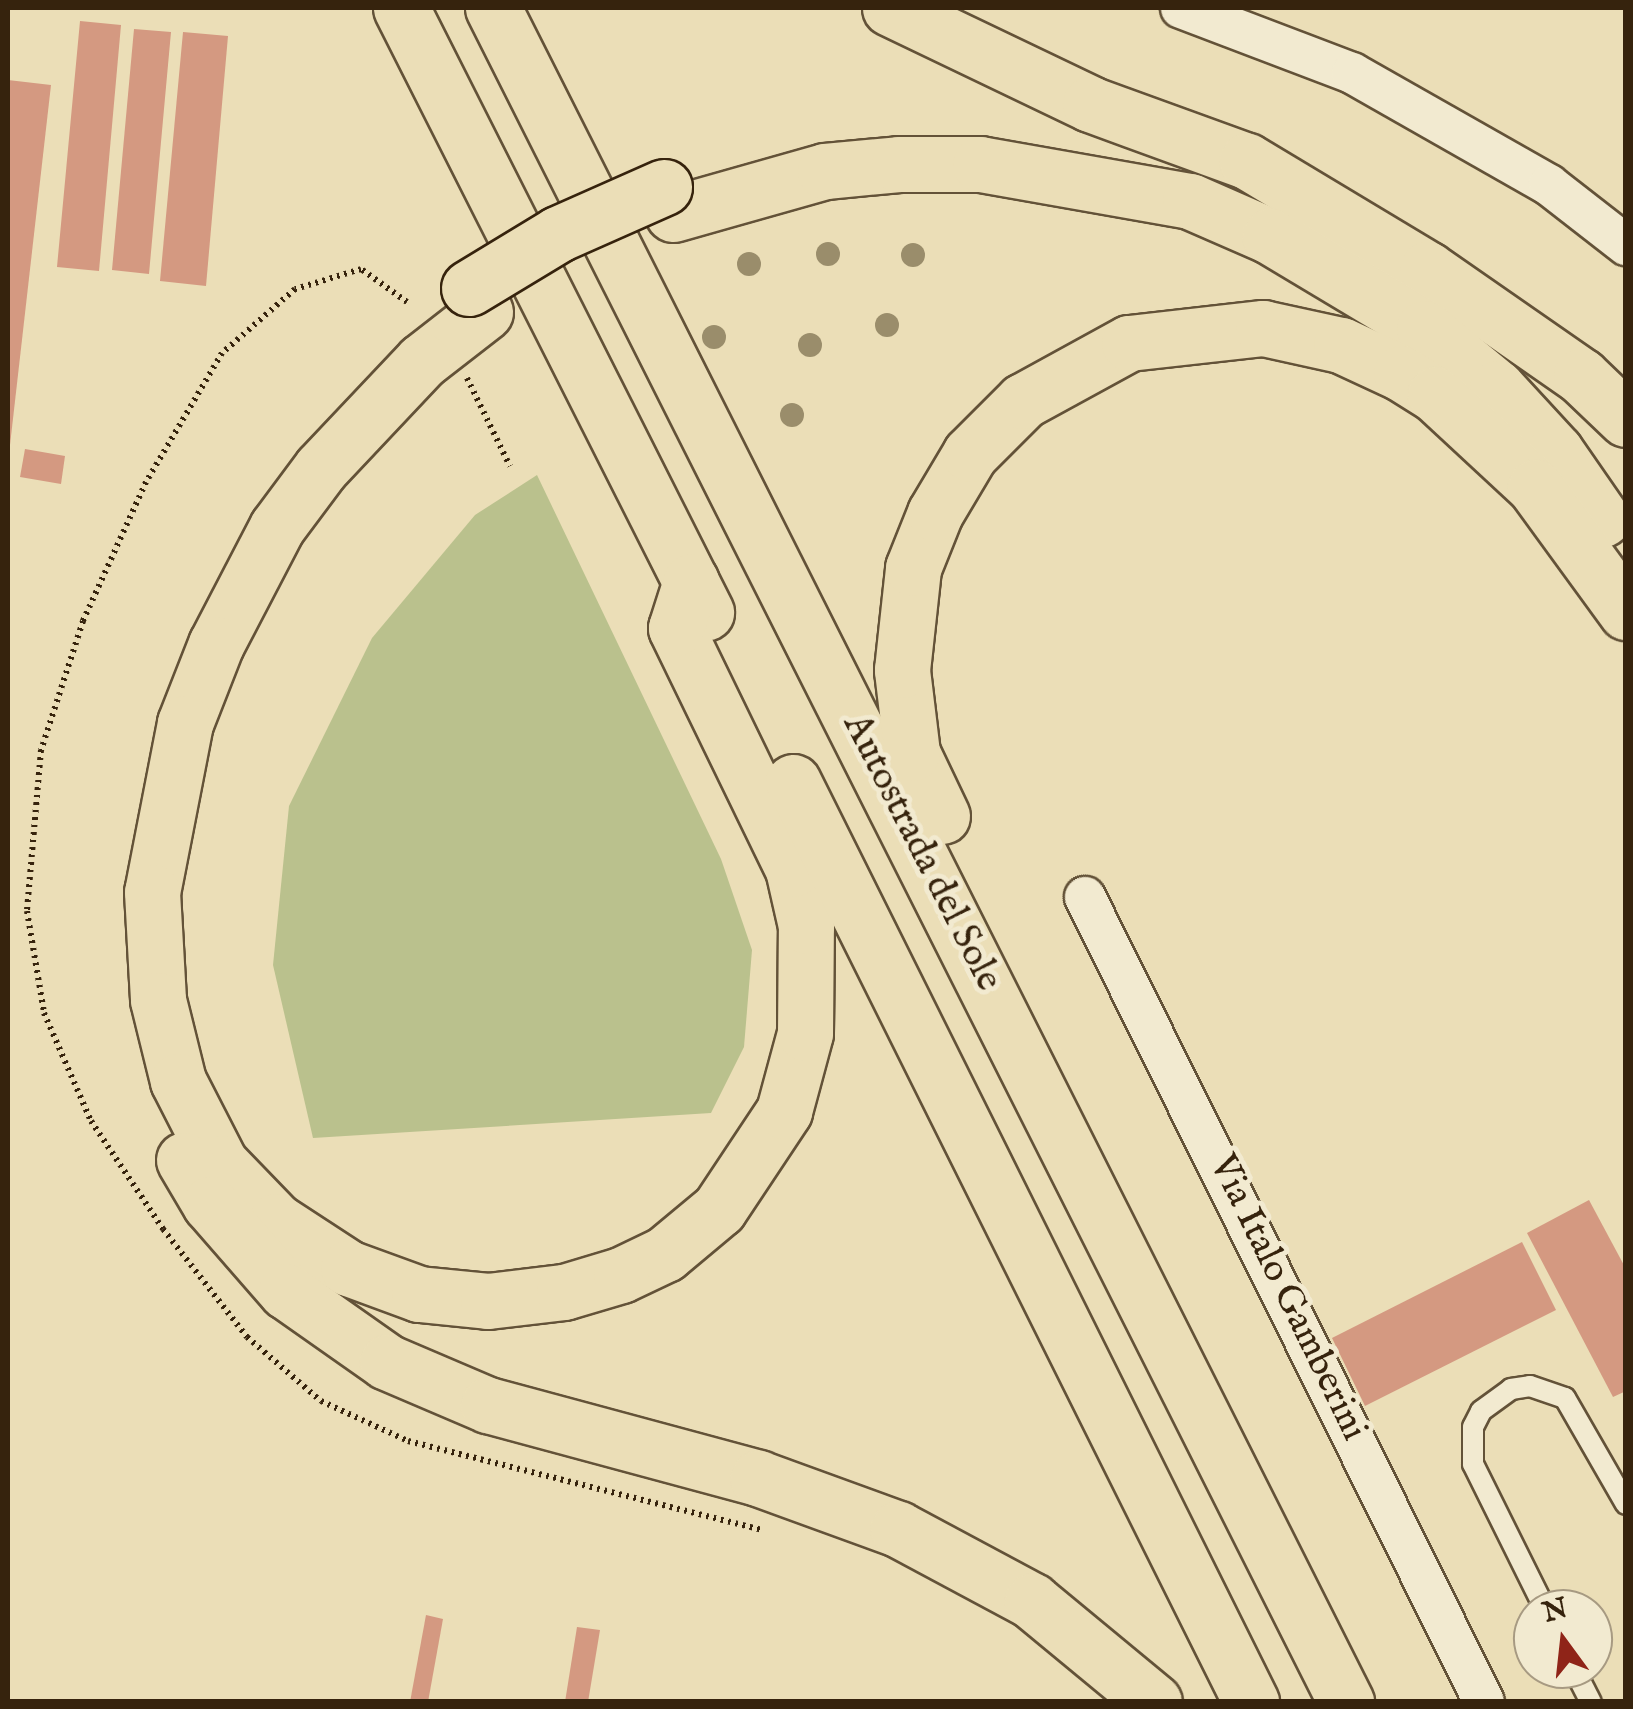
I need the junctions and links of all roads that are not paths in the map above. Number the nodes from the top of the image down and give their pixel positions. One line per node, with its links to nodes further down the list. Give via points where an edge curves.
1 (401, 8): 11 (highway)
2 (493, 8): 14 (highway, Autostrada del Sole)
3 (890, 8): 6 (highway, via 1090,104 1247,161)
4 (1181, 8): 7 (street, via 1352,73 1549,185)
5 (668, 200): 6 (highway, via 751,156 835,142 980,134 1145,156); 8 (highway, via 576,257); 10 (highway, via 825,172 980,164 1190,201 1350,280 1496,388 1555,451)
6 (1335, 214): 9 (highway, via 1581,376)
7 (1626, 245)
8 (478, 300): 11 (highway, via 321,468 277,528 216,644 186,724 152,892 158,1000 178,1081 220,1162 276,1220 348,1268 419,1294 488,1301 564,1292 621,1274 664,1254 719,1210 784,1111 805,1033 806,926 786,853 676,628); 17 (highway, via 416,326 304,438 227,556 160,702 136,787 122,930 144,1054 170,1136 210,1204 286,1291 387,1362 488,1405 758,1478 898,1529 1032,1601)
9 (1626, 419)
10 (1626, 562)
11 (691, 581): 18 (highway)
12 (1626, 612): 14 (highway, via 1535,487 1435,394 1356,352 1263,328 1129,342 1092,361 1024,401 970,454 935,514 905,610 902,670 912,753 990,918)
13 (1085, 897): 20 (street, Via Italo Gamberini)
14 (979, 967): 19 (highway, Autostrada del Sole)
15 (1626, 1504): 16 (lane, via 1564,1398 1530,1386 1511,1389 1482,1411 1473,1427 1473,1464)
16 (1534, 1589)
17 (1154, 1702)
18 (1251, 1702)
19 (1346, 1702)
20 (1484, 1702)

